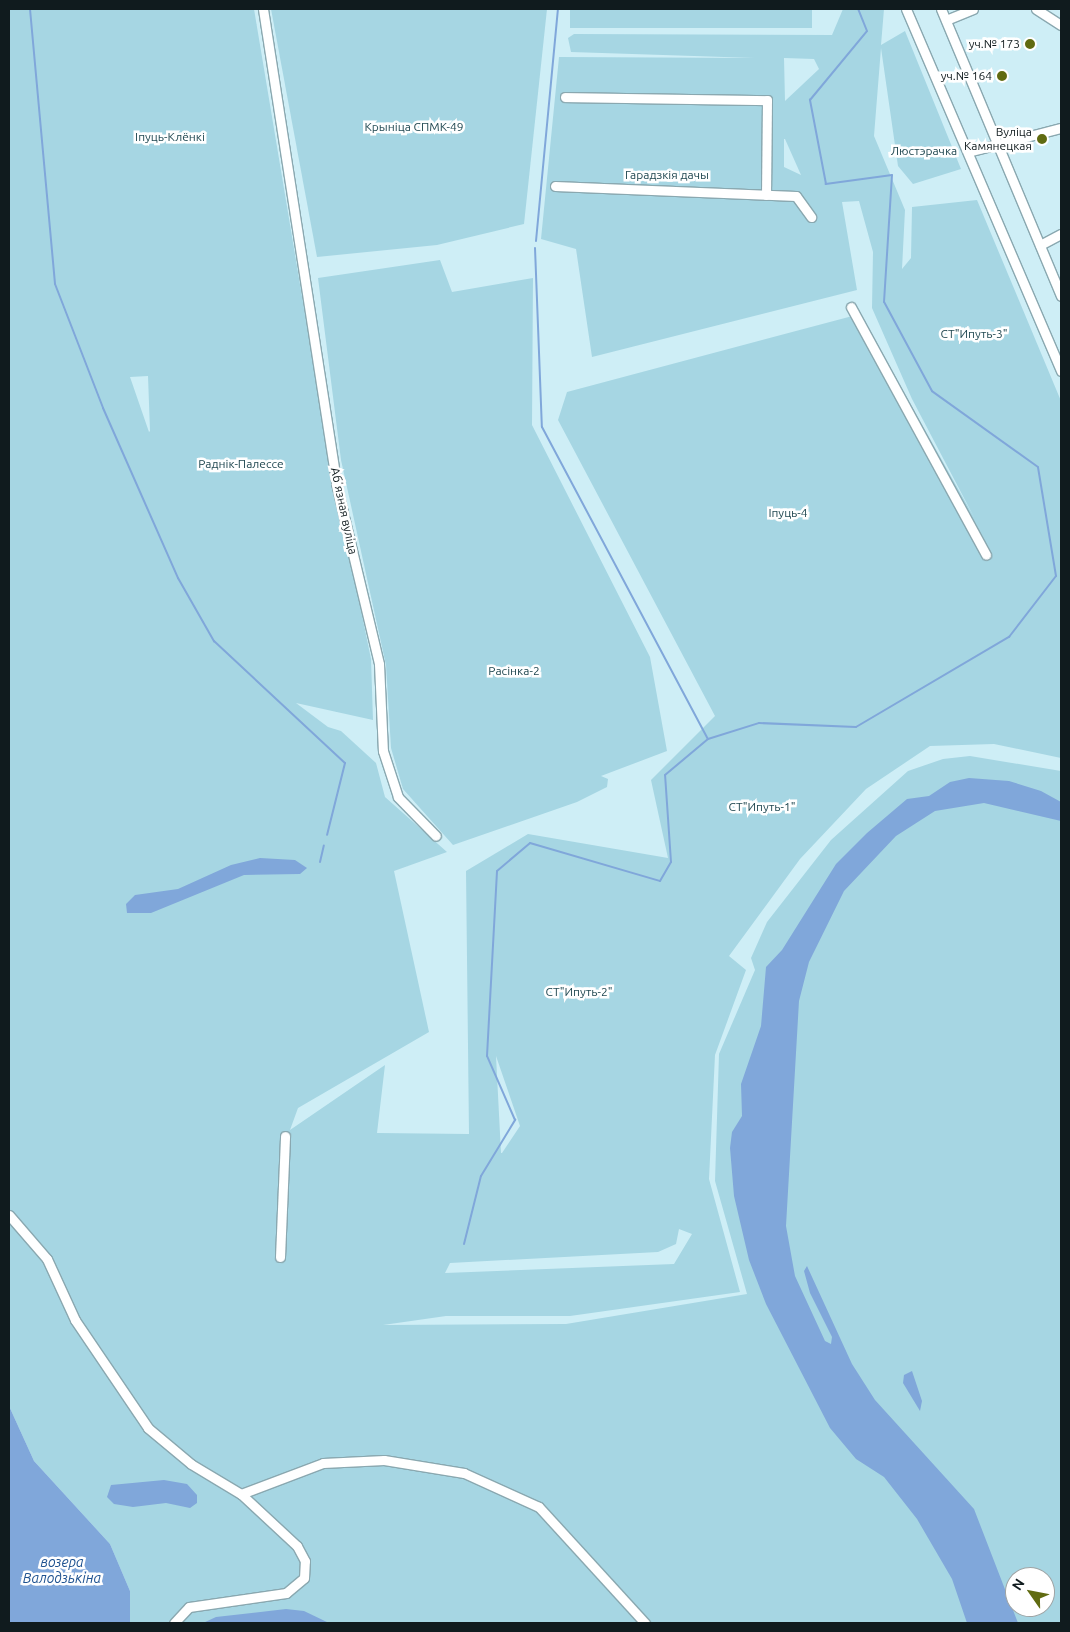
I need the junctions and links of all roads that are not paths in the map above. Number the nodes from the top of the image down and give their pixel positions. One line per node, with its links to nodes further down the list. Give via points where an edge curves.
1 (263, 9): 21 (street, Абʼязная вуліца, via 306,271 336,483 379,664 383,751 398,797)
2 (906, 9): 11 (street)
3 (941, 9): 6 (street)
4 (973, 9): 6 (street)
5 (1036, 9): 7 (street)
6 (946, 20): 10 (street)
7 (1061, 25)
8 (565, 97): 13 (street, via 768,100)
9 (1061, 128): 10 (street)
10 (998, 141): 11 (street); 16 (street)
11 (968, 152): 19 (street)
12 (556, 186): 13 (street)
13 (766, 195): 14 (street, via 796,196)
14 (811, 217)
15 (1061, 234): 16 (street)
16 (1040, 245): 17 (street)
17 (1061, 296)
18 (851, 307): 20 (street)
19 (1061, 371)
20 (986, 555)
21 (436, 836)
22 (285, 1136): 24 (street)
23 (9, 1215): 25 (street, via 47,1259 75,1320 148,1428 191,1464)
24 (280, 1257)
25 (240, 1494): 26 (street, via 297,1546 305,1561 304,1578 286,1593 189,1607); 27 (street, via 323,1463 384,1460 464,1473 539,1507)
26 (174, 1623)
27 (645, 1623)

